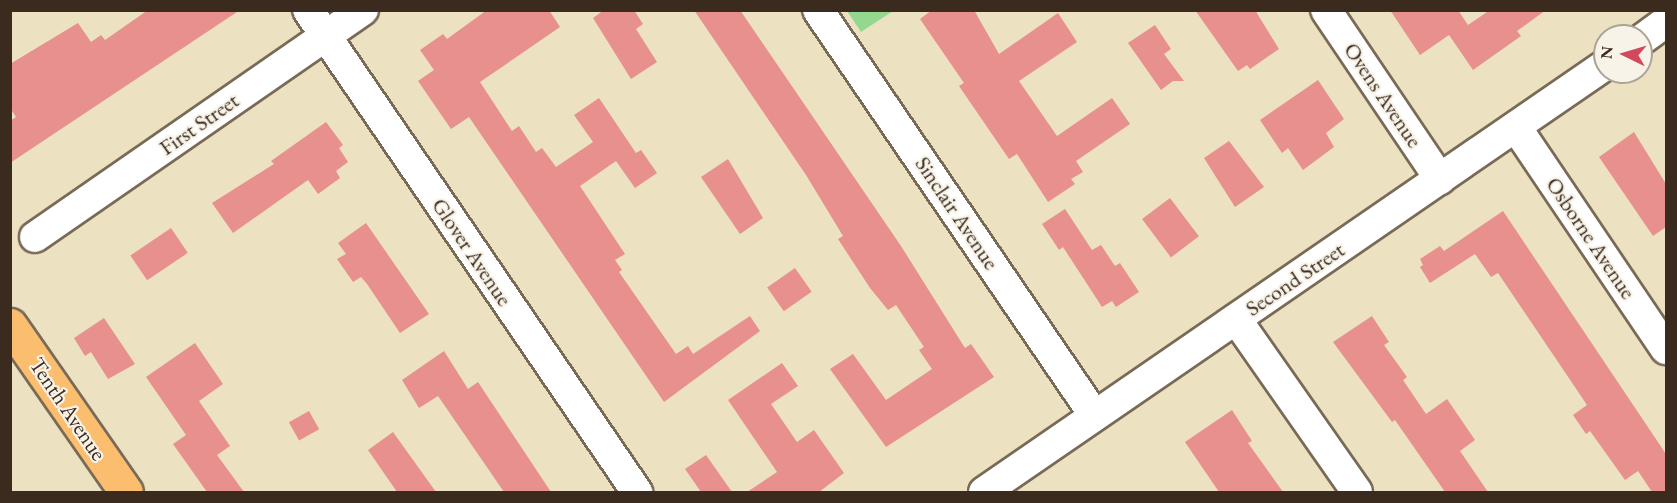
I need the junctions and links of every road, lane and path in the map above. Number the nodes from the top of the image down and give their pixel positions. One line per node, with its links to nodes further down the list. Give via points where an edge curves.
1 (308, 10): 7 (street, Glover Avenue)
2 (363, 10): 7 (street, First Street)
3 (818, 10): 15 (street, Sinclair Avenue)
4 (1326, 10): 10 (street, Ovens Avenue)
5 (1666, 22): 6 (street)
6 (1653, 31)
7 (326, 37): 11 (street, First Street); 17 (street, Glover Avenue)
8 (1593, 73): 9 (street, Second Street)
9 (1516, 127): 10 (street, Second Street); 14 (street, Osborne Avenue)
10 (1440, 179): 12 (street, Second Street)
11 (35, 237)
12 (1236, 319): 15 (street, Second Street); 19 (street)
13 (10, 325): 16 (main road, Tenth Avenue)
14 (1666, 349)
15 (1095, 416): 18 (street, Second Street)
16 (126, 492)
17 (637, 492)
18 (984, 492)
19 (1357, 492)

